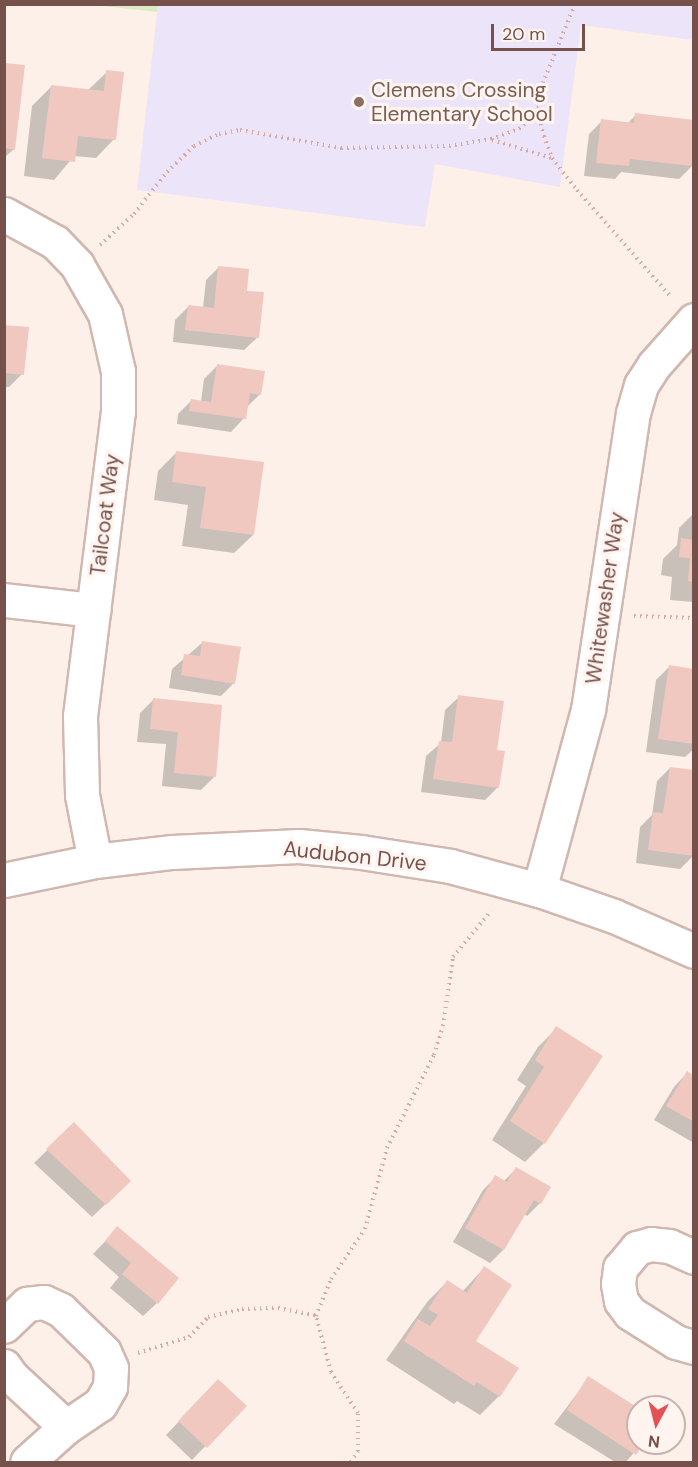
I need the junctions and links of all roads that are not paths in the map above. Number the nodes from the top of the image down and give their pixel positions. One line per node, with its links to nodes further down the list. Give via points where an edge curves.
1 (4, 214): 4 (street, Tailcoat Way, via 55,242 77,265 105,314 118,371 117,411)
2 (693, 320): 7 (street, Whitewasher Way, via 654,366 639,394 588,710)
3 (4, 600): 4 (street)
4 (93, 610): 5 (street, Tailcoat Way, via 80,716 80,754 82,795)
5 (95, 861): 6 (street, Audubon Drive); 7 (street, Audubon Drive, via 172,852 299,846 450,866)
6 (4, 880)
7 (540, 890): 8 (street, Audubon Drive, via 615,916)
8 (693, 951)
9 (693, 1257): 11 (street, via 669,1246 651,1244 637,1248 620,1268 618,1284 621,1301 630,1313 676,1342)
10 (4, 1326): 13 (street, via 27,1304 44,1302 62,1310 104,1352 111,1368 110,1387 100,1404)
11 (693, 1347)
12 (4, 1366): 13 (street)
13 (66, 1427): 14 (street)
14 (27, 1462)

